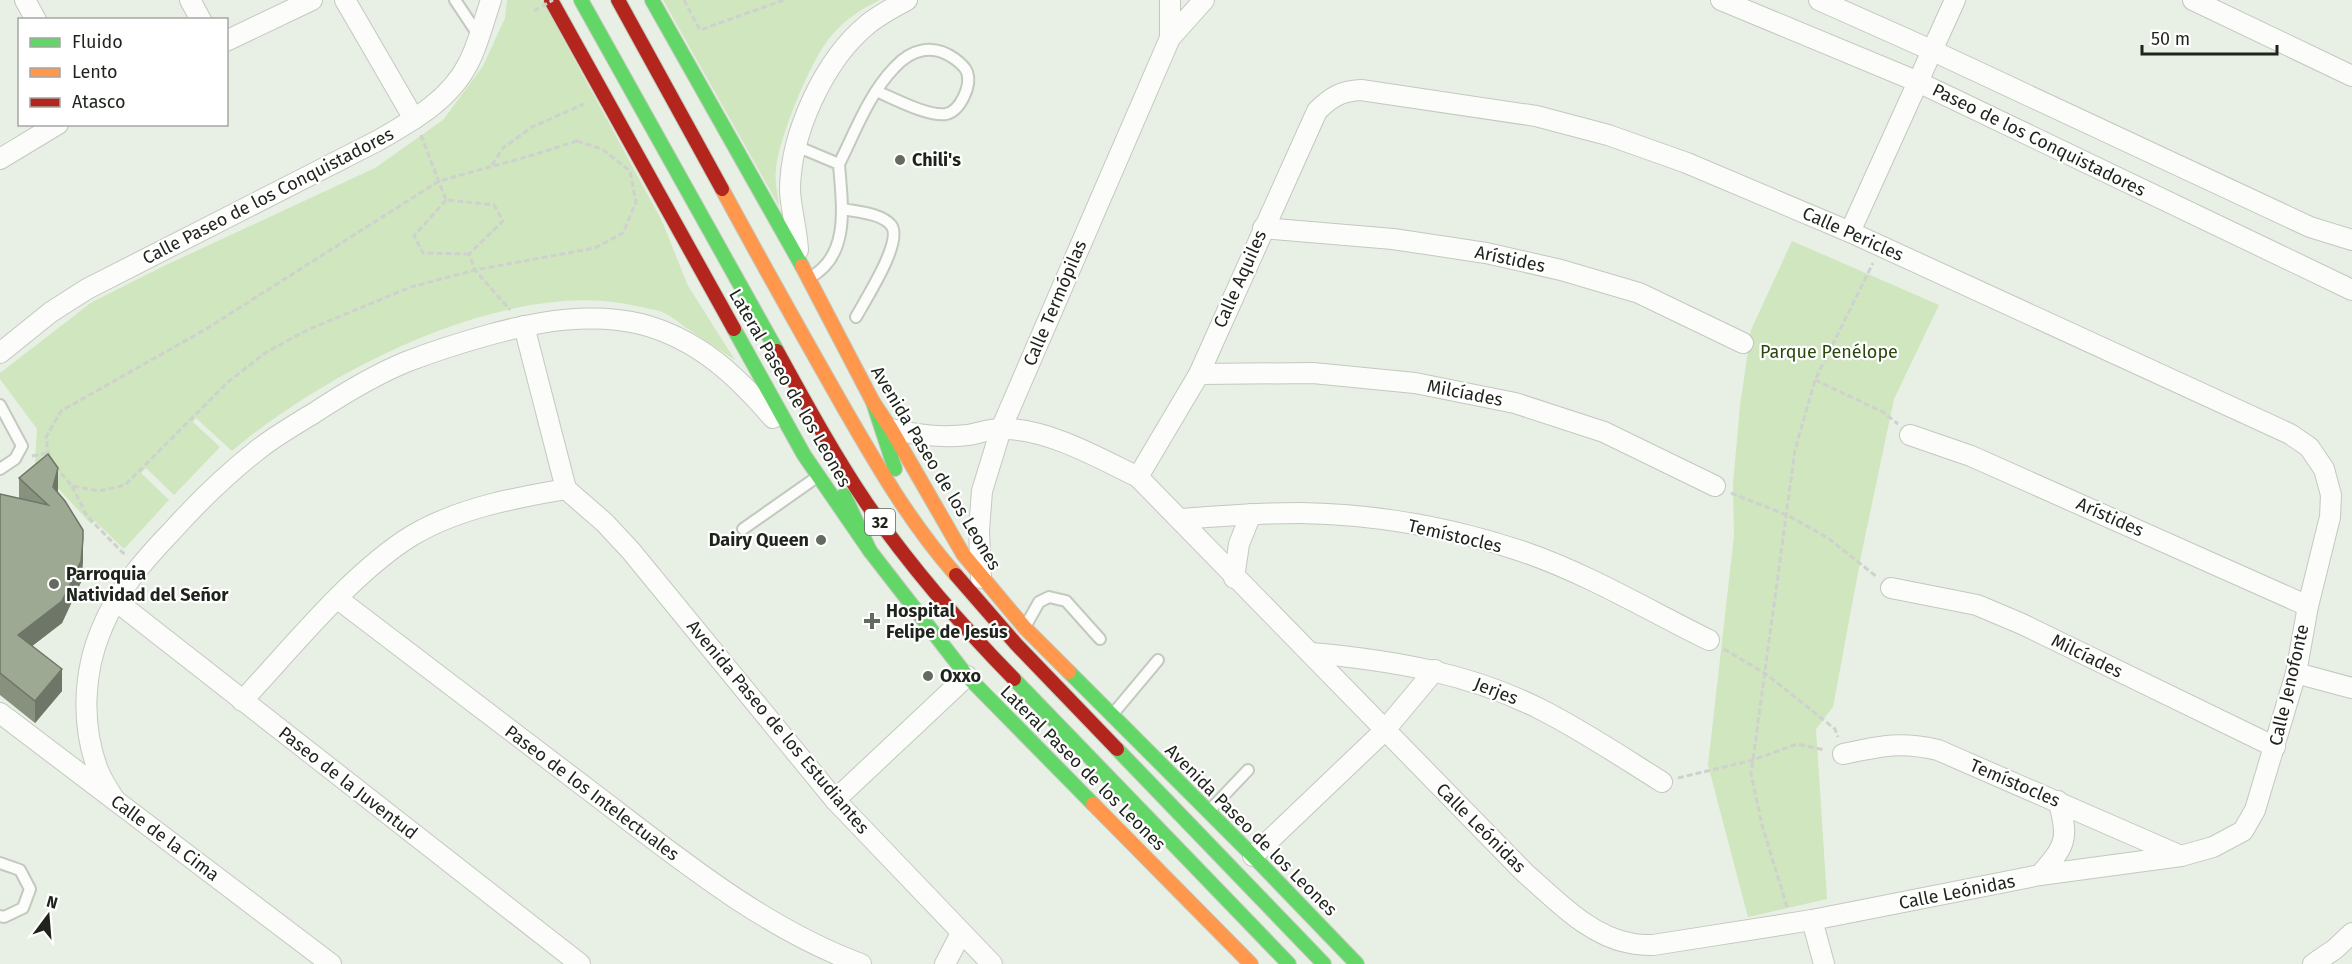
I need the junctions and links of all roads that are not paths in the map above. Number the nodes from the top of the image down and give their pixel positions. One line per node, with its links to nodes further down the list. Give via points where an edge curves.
1 (25, 0): 18 (street)
2 (190, 0): 19 (street)
3 (312, 0): 22 (street)
4 (345, 0): 28 (street)
5 (455, 0): 20 (lane)
6 (491, 0): 20 (street, Calle Paseo de los Conquistadores)
7 (552, 0): 52 (main road, Lateral Paseo de los Leones)
8 (581, 0): 45 (main road, 32)
9 (618, 0): 60 (main road, Avenida Paseo de los Leones / 32, via 801,332)
10 (652, 0): 37 (main road, Avenida Paseo de los Leones)
11 (907, 0): 30 (street, via 868,24 839,54 814,95)
12 (1170, 0): 21 (street, Calle Termópilas)
13 (1204, 0): 21 (street, Calle Termópilas)
14 (1721, 0): 25 (street, Paseo de los Conquistadores)
15 (1819, 0): 23 (street, Paseo de los Conquistadores)
16 (1955, 0): 23 (street)
17 (2193, 0): 24 (street)
18 (35, 18)
19 (200, 18)
20 (479, 37): 28 (street, Calle Paseo de los Conquistadores, via 469,63 449,91)
21 (1170, 38): 50 (street, Calle Termópilas)
22 (228, 40)
23 (1931, 50): 25 (street); 36 (street, Paseo de los Conquistadores, via 2310,227)
24 (2352, 76)
25 (1916, 81): 35 (street); 39 (street, Paseo de los Conquistadores)
26 (1347, 90): 34 (street, Calle Aquiles, via 1329,98 1317,111); 35 (street, Calle Pericles, via 1536,116 1608,135 1686,163)
27 (876, 91): 27 (lane, via 905,57 926,48 950,55 968,73 962,100 947,114 922,110); 32 (lane)
28 (414, 119): 43 (street, Calle Paseo de los Conquistadores, via 87,289)
29 (55, 126): 31 (street)
30 (796, 146): 32 (lane); 37 (street, via 790,190)
31 (0, 159)
32 (839, 164): 33 (lane)
33 (843, 209): 38 (lane, via 834,256 822,271); 40 (lane, via 882,218 894,233 892,249)
34 (1263, 228): 42 (street, Arístides, via 1416,243 1561,270 1639,293); 44 (street, Calle Aquiles)
35 (1850, 232): 54 (street, Calle Pericles, via 2290,434 2308,447)
36 (2352, 240)
37 (798, 259): 38 (main road, Avenida Paseo de los Leones)
38 (808, 278): 46 (main road, Avenida Paseo de los Leones)
39 (2352, 290)
40 (856, 317)
41 (524, 326): 52 (street, via 582,318 609,319 672,335 726,368); 58 (street); 68 (street, via 404,363 348,391 260,448 200,501 147,557)
42 (1743, 344)
43 (0, 353)
44 (1199, 374): 56 (street, Calle Aquiles); 57 (street, Milcíades, via 1313,373 1415,383 1515,403 1604,432)
45 (797, 387): 63 (main road); 105 (main road, 32, via 866,502 921,576 997,662)
46 (873, 402): 49 (main road, Avenida Paseo de los Leones); 60 (main road)
47 (0, 405): 48 (lane)
48 (3, 418): 53 (lane, via 22,446 20,454)
49 (891, 429): 50 (street, Calle Leónidas, via 940,437); 64 (main road, Avenida Paseo de los Leones)
50 (1000, 429): 56 (street, Calle Leónidas, via 1046,437); 64 (street, Calle Termópilas, via 982,491)
51 (1910, 435): 69 (street, Arístides, via 1971,456)
52 (804, 455): 55 (main road, Lateral Paseo de los Leones)
53 (0, 469)
54 (2324, 469): 69 (street, Calle Jenofonte, via 2331,495 2330,517)
55 (818, 477): 62 (lane); 63 (main road, Lateral Paseo de los Leones)
56 (1138, 477): 61 (street, Calle Leónidas)
57 (1715, 486)
58 (566, 489): 67 (street, via 500,501 415,534 387,552); 88 (street, Avenida Paseo de los Estudiantes, via 631,551)
59 (1251, 514): 61 (street, Temístocles); 65 (street, via 1239,544); 72 (street, Temístocles, via 1311,514 1402,523 1459,534 1524,552 1581,575)
60 (911, 518): 106 (main road, Avenida Paseo de los Leones / 32, via 963,587)
61 (1181, 519): 65 (street, Calle Leónidas)
62 (743, 529)
63 (870, 551): 77 (main road, Lateral Paseo de los Leones)
64 (981, 578): 70 (main road, Avenida Paseo de los Leones)
65 (1234, 578): 73 (street, Calle Leónidas)
66 (1891, 588): 83 (street, Milcíades, via 1977,605)
67 (338, 599): 79 (street); 101 (street, Paseo de los Intelectuales, via 671,853 793,932)
68 (116, 601): 79 (street, Paseo de la Juventud); 87 (street, via 92,660 86,713 98,771)
69 (2308, 606): 76 (street, Calle Jenofonte)
70 (1025, 628): 71 (lane, via 1039,602 1049,597 1066,601); 81 (main road, Avenida Paseo de los Leones)
71 (1100, 639)
72 (1709, 640)
73 (1311, 653): 75 (street, Jerjes); 82 (street, Calle Leónidas)
74 (1158, 660): 81 (lane)
75 (1435, 670): 82 (street); 86 (street, Jerjes, via 1539,708)
76 (2296, 673): 78 (street); 83 (street, Calle Jenofonte)
77 (967, 676): 88 (street); 104 (main road, Lateral Paseo de los Leones)
78 (2352, 688)
79 (242, 701): 100 (street, Paseo de la Juventud)
80 (0, 713): 87 (street, Calle de la Cima)
81 (1112, 715): 90 (main road, Avenida Paseo de los Leones)
82 (1384, 731): 91 (street); 96 (street, Calle Leónidas, via 1525,873 1599,932 1628,943 1653,945)
83 (2275, 747): 92 (street, Calle Jenofonte, via 2255,810 2243,831 2213,847)
84 (1844, 754): 89 (street, Temístocles, via 1889,744 1938,750)
85 (1248, 770): 90 (lane)
86 (1662, 782)
87 (115, 800): 99 (street, Calle de la Cima)
88 (836, 800): 97 (street, Avenida Paseo de los Estudiantes)
89 (2058, 801): 92 (street, Temístocles); 94 (street, via 2065,836 2060,852)
90 (1208, 811): 91 (main road, Avenida Paseo de los Leones)
91 (1253, 856): 107 (main road, Avenida Paseo de los Leones)
92 (2181, 856): 94 (street, Calle Leónidas)
93 (0, 863): 95 (lane, via 20,870 30,889 23,908)
94 (2040, 875): 96 (street, Calle Leónidas)
95 (0, 916)
96 (1812, 920): 108 (street)
97 (961, 933): 102 (street); 103 (street, Avenida Paseo de los Estudiantes)
98 (2352, 933): 109 (street)
99 (317, 960)
100 (580, 964)
101 (861, 964)
102 (945, 964)
103 (992, 964)
104 (1251, 964)
105 (1289, 964)
106 (1324, 964)
107 (1357, 964)
108 (1824, 964)
109 (2313, 964)

